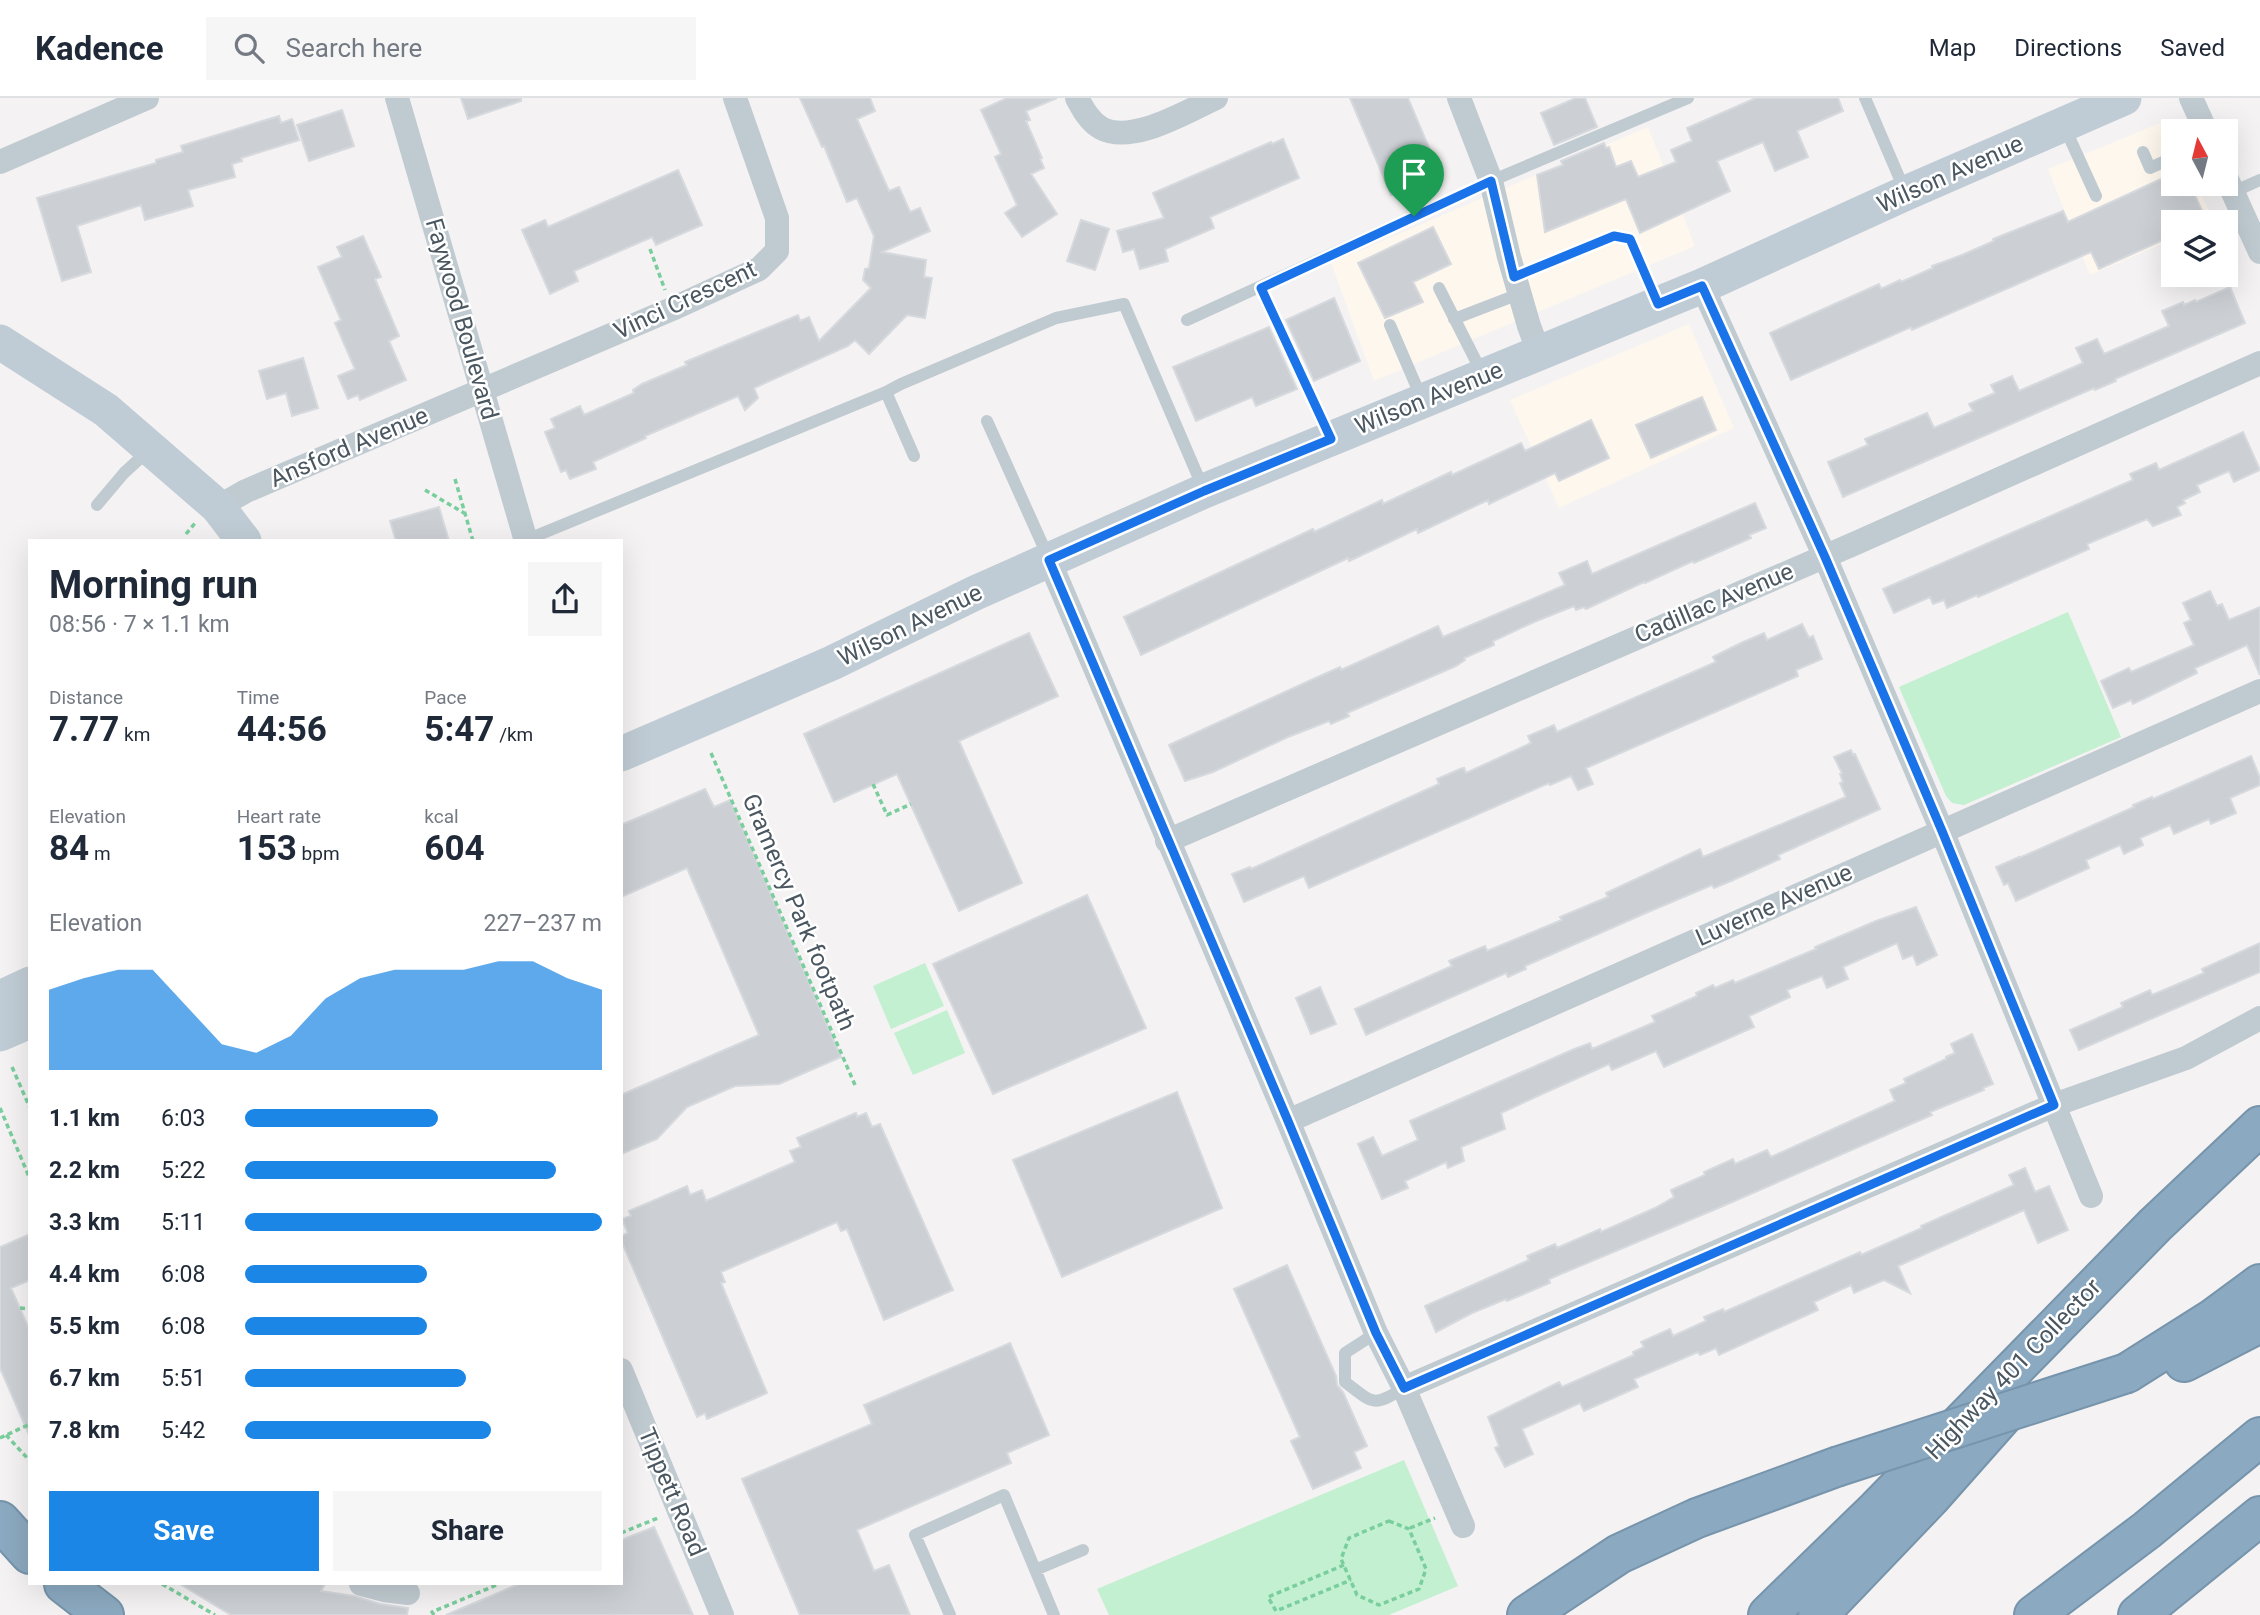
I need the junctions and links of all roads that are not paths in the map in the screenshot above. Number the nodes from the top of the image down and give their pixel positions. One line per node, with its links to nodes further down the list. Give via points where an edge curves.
1 (147, 98): 14 (street)
2 (397, 98): 35 (street, Faywood Boulevard)
3 (735, 98): 35 (street, Vinci Crescent, via 777,218 777,251 759,269)
4 (1077, 98): 5 (street, via 1087,117 1118,133 1140,131)
5 (1216, 98)
6 (1459, 98): 17 (street)
7 (1688, 98): 17 (lane)
8 (1865, 98): 19 (lane)
9 (2191, 98): 11 (street)
10 (2107, 101): 12 (main road, Wilson Avenue)
11 (2201, 119)
12 (2063, 124): 19 (main road, Wilson Avenue); 20 (lane)
13 (2143, 152): 15 (lane, via 2150,167)
14 (0, 162)
15 (2161, 162)
16 (2260, 180): 18 (lane)
17 (1491, 181): 23 (street); 25 (lane)
18 (2238, 183)
19 (1906, 193): 24 (main road, Wilson Avenue)
20 (2096, 196)
21 (2234, 196): 22 (street)
22 (2260, 252)
23 (1517, 286): 27 (lane, via 1614,236 1630,239); 28 (lane); 32 (street)
24 (1702, 286): 27 (main road, Wilson Avenue); 48 (street)
25 (1261, 288): 29 (lane); 39 (lane)
26 (1439, 288): 28 (lane)
27 (1658, 304): 32 (main road, Wilson Avenue)
28 (1454, 319): 34 (lane)
29 (1187, 320)
30 (1390, 325): 37 (lane)
31 (0, 342): 40 (main road, via 106,410)
32 (1539, 353): 34 (main road, Wilson Avenue)
33 (2260, 363): 48 (street, Cadillac Avenue)
34 (1483, 376): 37 (main road, Wilson Avenue)
35 (482, 391): 44 (street, Ansford Avenue); 46 (street, Faywood Boulevard)
36 (886, 392): 41 (lane); 42 (lane, via 1056,318 1124,304); 47 (lane)
37 (1423, 401): 39 (main road, Wilson Avenue)
38 (987, 421): 49 (lane)
39 (1331, 439): 42 (main road, Wilson Avenue)
40 (151, 448): 43 (lane); 44 (main road)
41 (914, 456)
42 (1204, 491): 49 (main road, Wilson Avenue)
43 (97, 505)
44 (218, 506): 45 (main road)
45 (243, 539)
46 (526, 539)
47 (528, 539)
48 (1825, 557): 52 (street); 53 (street, Cadillac Avenue)
49 (1049, 560): 51 (main road, Wilson Avenue, via 832,663); 53 (street)
50 (2260, 691): 52 (street, Luverne Avenue)
51 (623, 753)
52 (1942, 831): 59 (street); 60 (street, Luverne Avenue)
53 (1167, 841): 60 (street)
54 (28, 985): 55 (main road)
55 (0, 998)
56 (2260, 1018): 59 (street, via 2186,1058)
57 (28, 1022): 58 (main road)
58 (0, 1034)
59 (2054, 1105): 62 (street); 69 (street)
60 (1288, 1121): 66 (street)
61 (2260, 1126): 63 (highway, Highway 401 Collector)
62 (2091, 1196)
63 (2155, 1225): 85 (highway, Highway 401 Collector); 86 (highway, via 2068,1341 1930,1498)
64 (2260, 1283): 67 (highway)
65 (2260, 1323): 67 (highway, via 2179,1364)
66 (1376, 1333): 69 (street); 69 (lane, via 1345,1353 1345,1382 1370,1401 1383,1401)
67 (2127, 1373): 84 (highway, bridge, via 1836,1467 1697,1518 1619,1554)
68 (623, 1377): 81 (street, Tippett Road)
69 (1404, 1388): 72 (street)
70 (2260, 1437): 87 (highway)
71 (2260, 1516): 88 (highway)
72 (1460, 1518)
73 (0, 1521): 75 (highway)
74 (1083, 1550): 76 (lane)
75 (28, 1552)
76 (1035, 1570): 82 (lane, via 1004,1495 915,1535); 83 (lane)
77 (65, 1585): 80 (highway)
78 (365, 1585): 79 (street)
79 (408, 1593)
80 (104, 1615)
81 (722, 1615)
82 (950, 1615)
83 (1054, 1615)
84 (1527, 1615)
85 (1768, 1615)
86 (1818, 1615)
87 (2034, 1615)
88 (2138, 1615)

